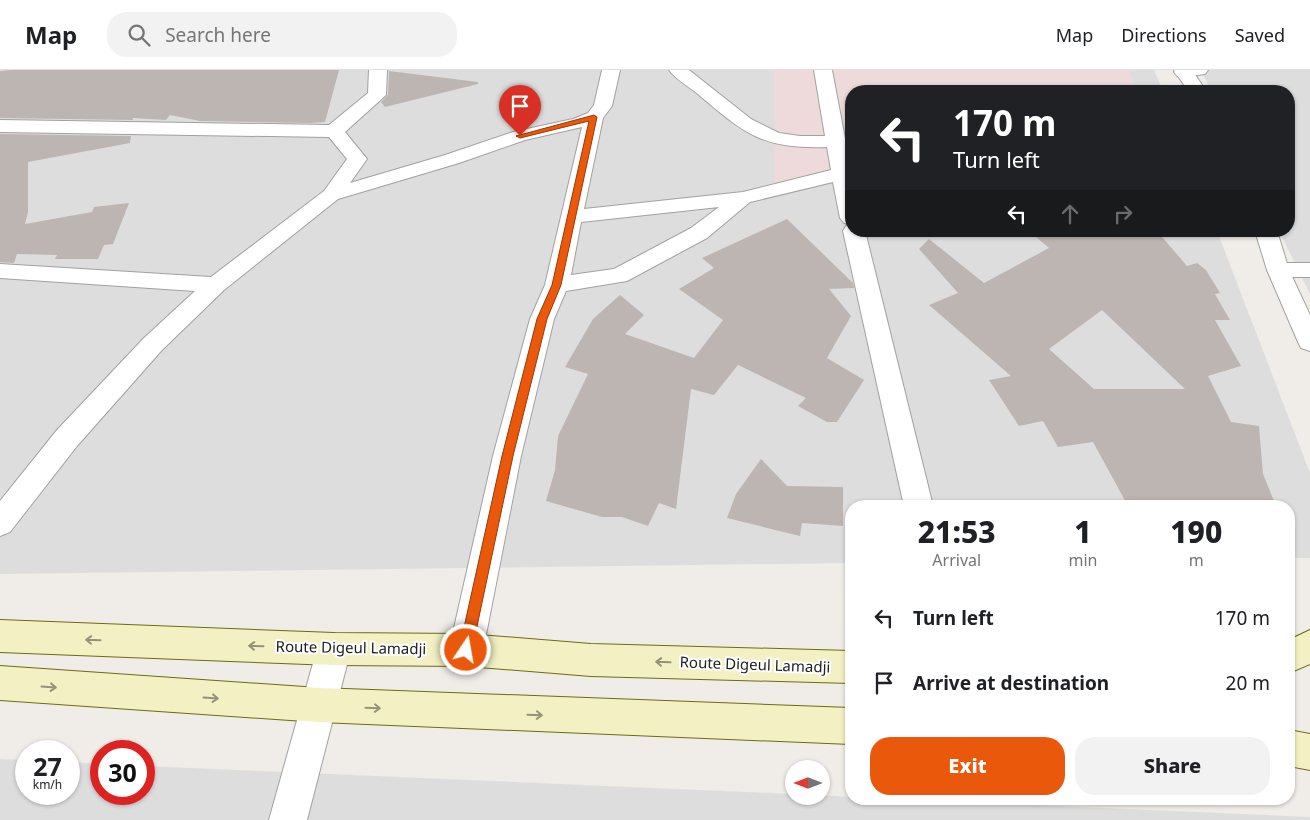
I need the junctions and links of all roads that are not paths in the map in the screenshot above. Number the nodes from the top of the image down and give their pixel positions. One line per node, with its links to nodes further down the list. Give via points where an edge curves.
1 (378, 70): 9 (street, via 377,95)
2 (611, 70): 7 (street, via 603,106)
3 (678, 70): 10 (street, via 764,134 787,141)
4 (822, 70): 10 (street)
5 (1188, 70): 6 (street)
6 (1194, 85)
7 (594, 117): 13 (street, via 520,136); 15 (street)
8 (0, 126): 9 (street)
9 (334, 131): 13 (street, via 356,159)
10 (835, 140): 11 (street)
11 (845, 169)
12 (845, 172): 14 (street)
13 (331, 195): 21 (street)
14 (743, 198): 15 (street); 22 (street, via 699,233 619,276)
15 (571, 217): 22 (street)
16 (855, 237): 24 (street)
17 (1268, 237): 18 (street)
18 (1278, 270): 19 (street); 23 (street)
19 (1310, 270)
20 (0, 271): 21 (street)
21 (216, 285): 25 (street, via 153,344 74,430)
22 (556, 285): 29 (street, via 542,319 510,446)
23 (1310, 342)
24 (919, 500)
25 (0, 523)
26 (0, 636): 28 (main road, Route Digeul Lamadji, one-way to 26)
27 (1310, 646): 30 (main road)
28 (334, 648): 29 (main road, Route Digeul Lamadji); 33 (street)
29 (466, 650): 31 (main road, Route Digeul Lamadji, one-way to 29, via 591,660)
30 (1295, 653)
31 (845, 667)
32 (0, 683): 33 (main road, one-way to 33)
33 (319, 706): 34 (main road, one-way to 34); 37 (street)
34 (845, 726)
35 (1295, 749): 36 (main road)
36 (1310, 752)
37 (288, 820)

